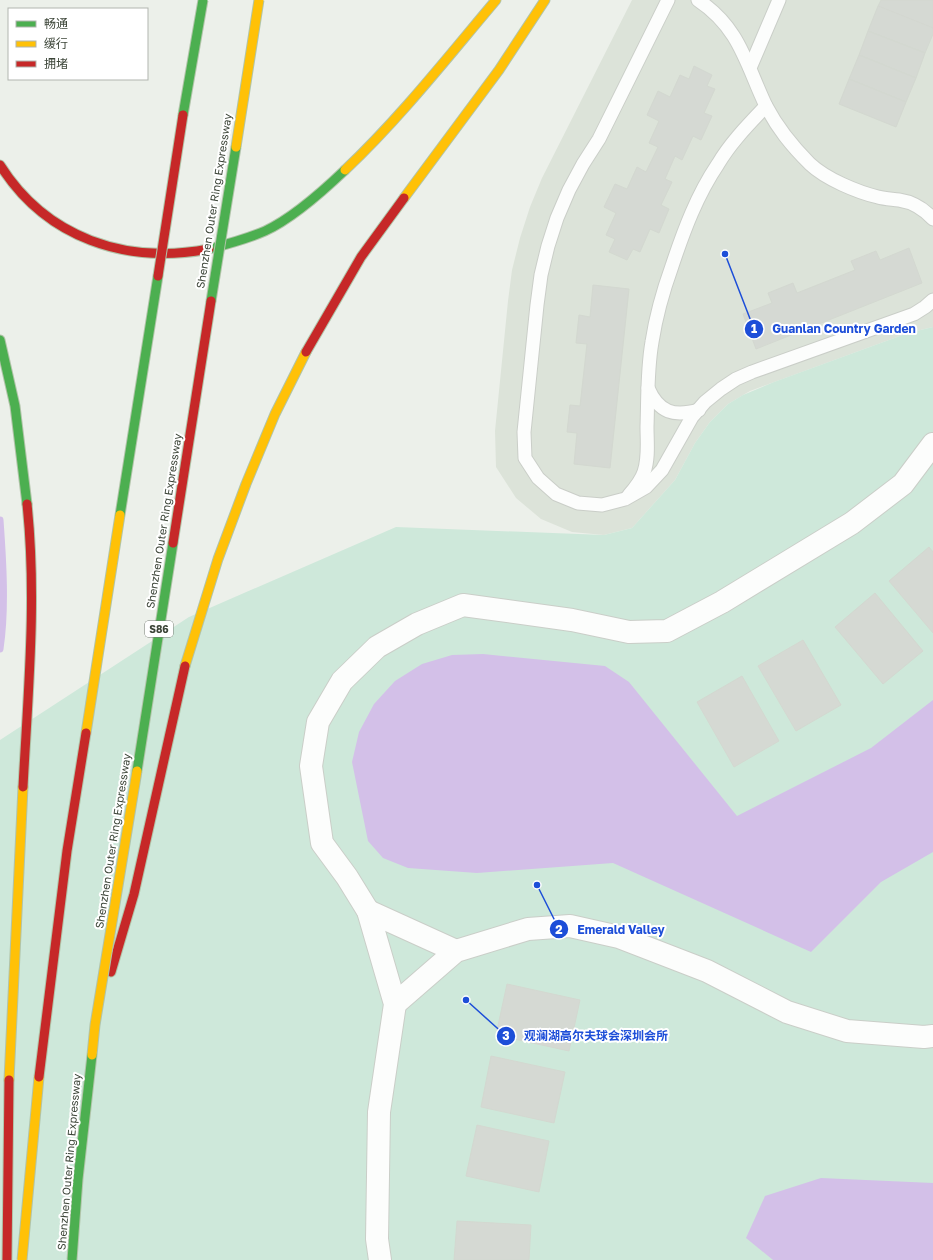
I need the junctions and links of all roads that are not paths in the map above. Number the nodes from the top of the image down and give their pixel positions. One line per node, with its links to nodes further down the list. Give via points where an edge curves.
1 (203, 0): 24 (highway, bridge, via 67,851 38,1086)
2 (259, 0): 21 (highway, Shenzhen Outer Ring Expressway / S86, bridge)
3 (496, 0): 10 (highway, via 395,119 333,182 295,212 265,231 231,243 195,251 160,253 122,251 89,242 57,224 30,204)
4 (545, 0): 21 (highway, bridge, via 499,70 361,258 298,366 275,414 218,559 185,667 134,894)
5 (668, 0): 17 (lane, via 599,139 569,190 548,246 541,275 524,432 525,458 538,478 556,494 578,503 602,505)
6 (698, 0): 8 (lane, via 721,19 738,42)
7 (779, 0): 8 (lane)
8 (750, 68): 9 (lane)
9 (766, 106): 11 (lane, via 785,138 812,165 843,186 879,198 912,204 923,209); 14 (lane, via 718,163 692,211 661,297 652,342)
10 (0, 165)
11 (933, 219)
12 (933, 300): 15 (lane, via 914,314 736,379 705,402)
13 (0, 340): 23 (highway, via 21,444 29,510 32,577 15,918 7,1161)
14 (648, 388): 15 (lane, via 653,400 662,408 674,413); 17 (lane, via 647,455 644,471 636,487)
15 (699, 410): 17 (lane, via 662,470 646,487)
16 (933, 444): 18 (street, via 903,484 852,524 722,602 667,631 629,632 572,620 463,605 416,624 377,647 342,680 318,722 311,766 322,843)
17 (625, 499)
18 (368, 911): 19 (street); 20 (street)
19 (456, 951): 20 (street); 22 (street, via 528,929 570,926 619,937 707,970 787,1012 847,1031)
20 (395, 1004): 26 (street, via 379,1112 377,1239)
21 (95, 1025): 25 (highway, Shenzhen Outer Ring Expressway / S86, bridge)
22 (933, 1036)
23 (7, 1260)
24 (22, 1260)
25 (72, 1260)
26 (380, 1260)

